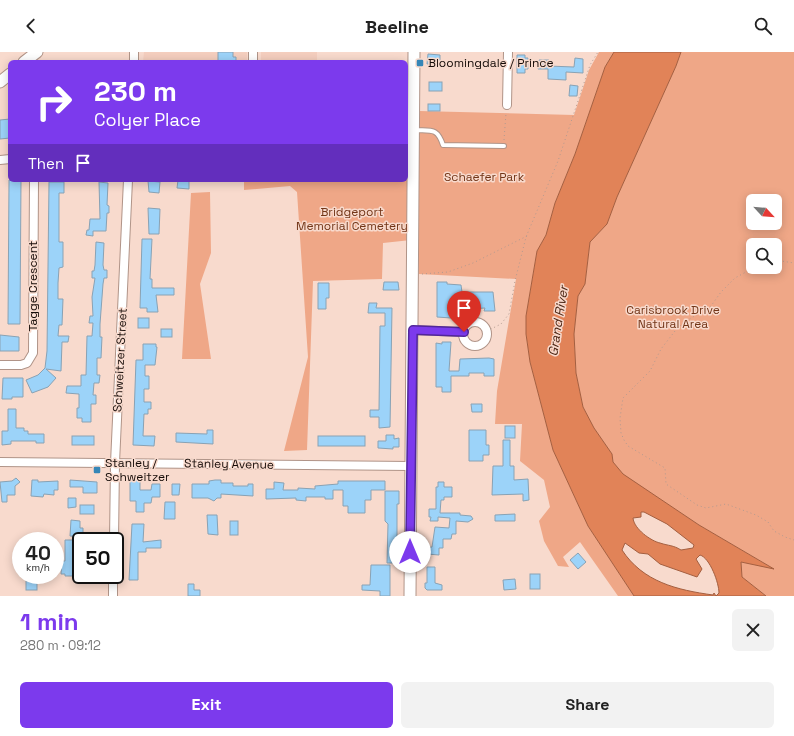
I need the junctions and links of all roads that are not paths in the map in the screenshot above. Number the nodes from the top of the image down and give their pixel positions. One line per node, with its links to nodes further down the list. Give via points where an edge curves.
1 (37, 52): 4 (main road)
2 (414, 52): 8 (main road)
3 (508, 52): 7 (street)
4 (27, 60)
5 (8, 76): 6 (main road)
6 (0, 82)
7 (507, 105)
8 (413, 130): 9 (lane, via 435,131 440,135 443,145); 12 (main road)
9 (504, 146)
10 (34, 182): 14 (street, Tagge Crescent, via 33,352 26,363 21,365)
11 (128, 182): 16 (street, Schweitzer Street)
12 (413, 330): 13 (street); 17 (main road)
13 (464, 332): 13 (street, via 465,340 475,346 487,338 487,331 483,325 474,322 469,324)
14 (0, 365)
15 (0, 462): 16 (street, Stanley Avenue)
16 (115, 463): 17 (street, Stanley Avenue); 18 (street, Schweitzer Street)
17 (410, 466): 21 (main road)
18 (114, 532)
19 (113, 584): 20 (street)
20 (113, 596)
21 (410, 596)

